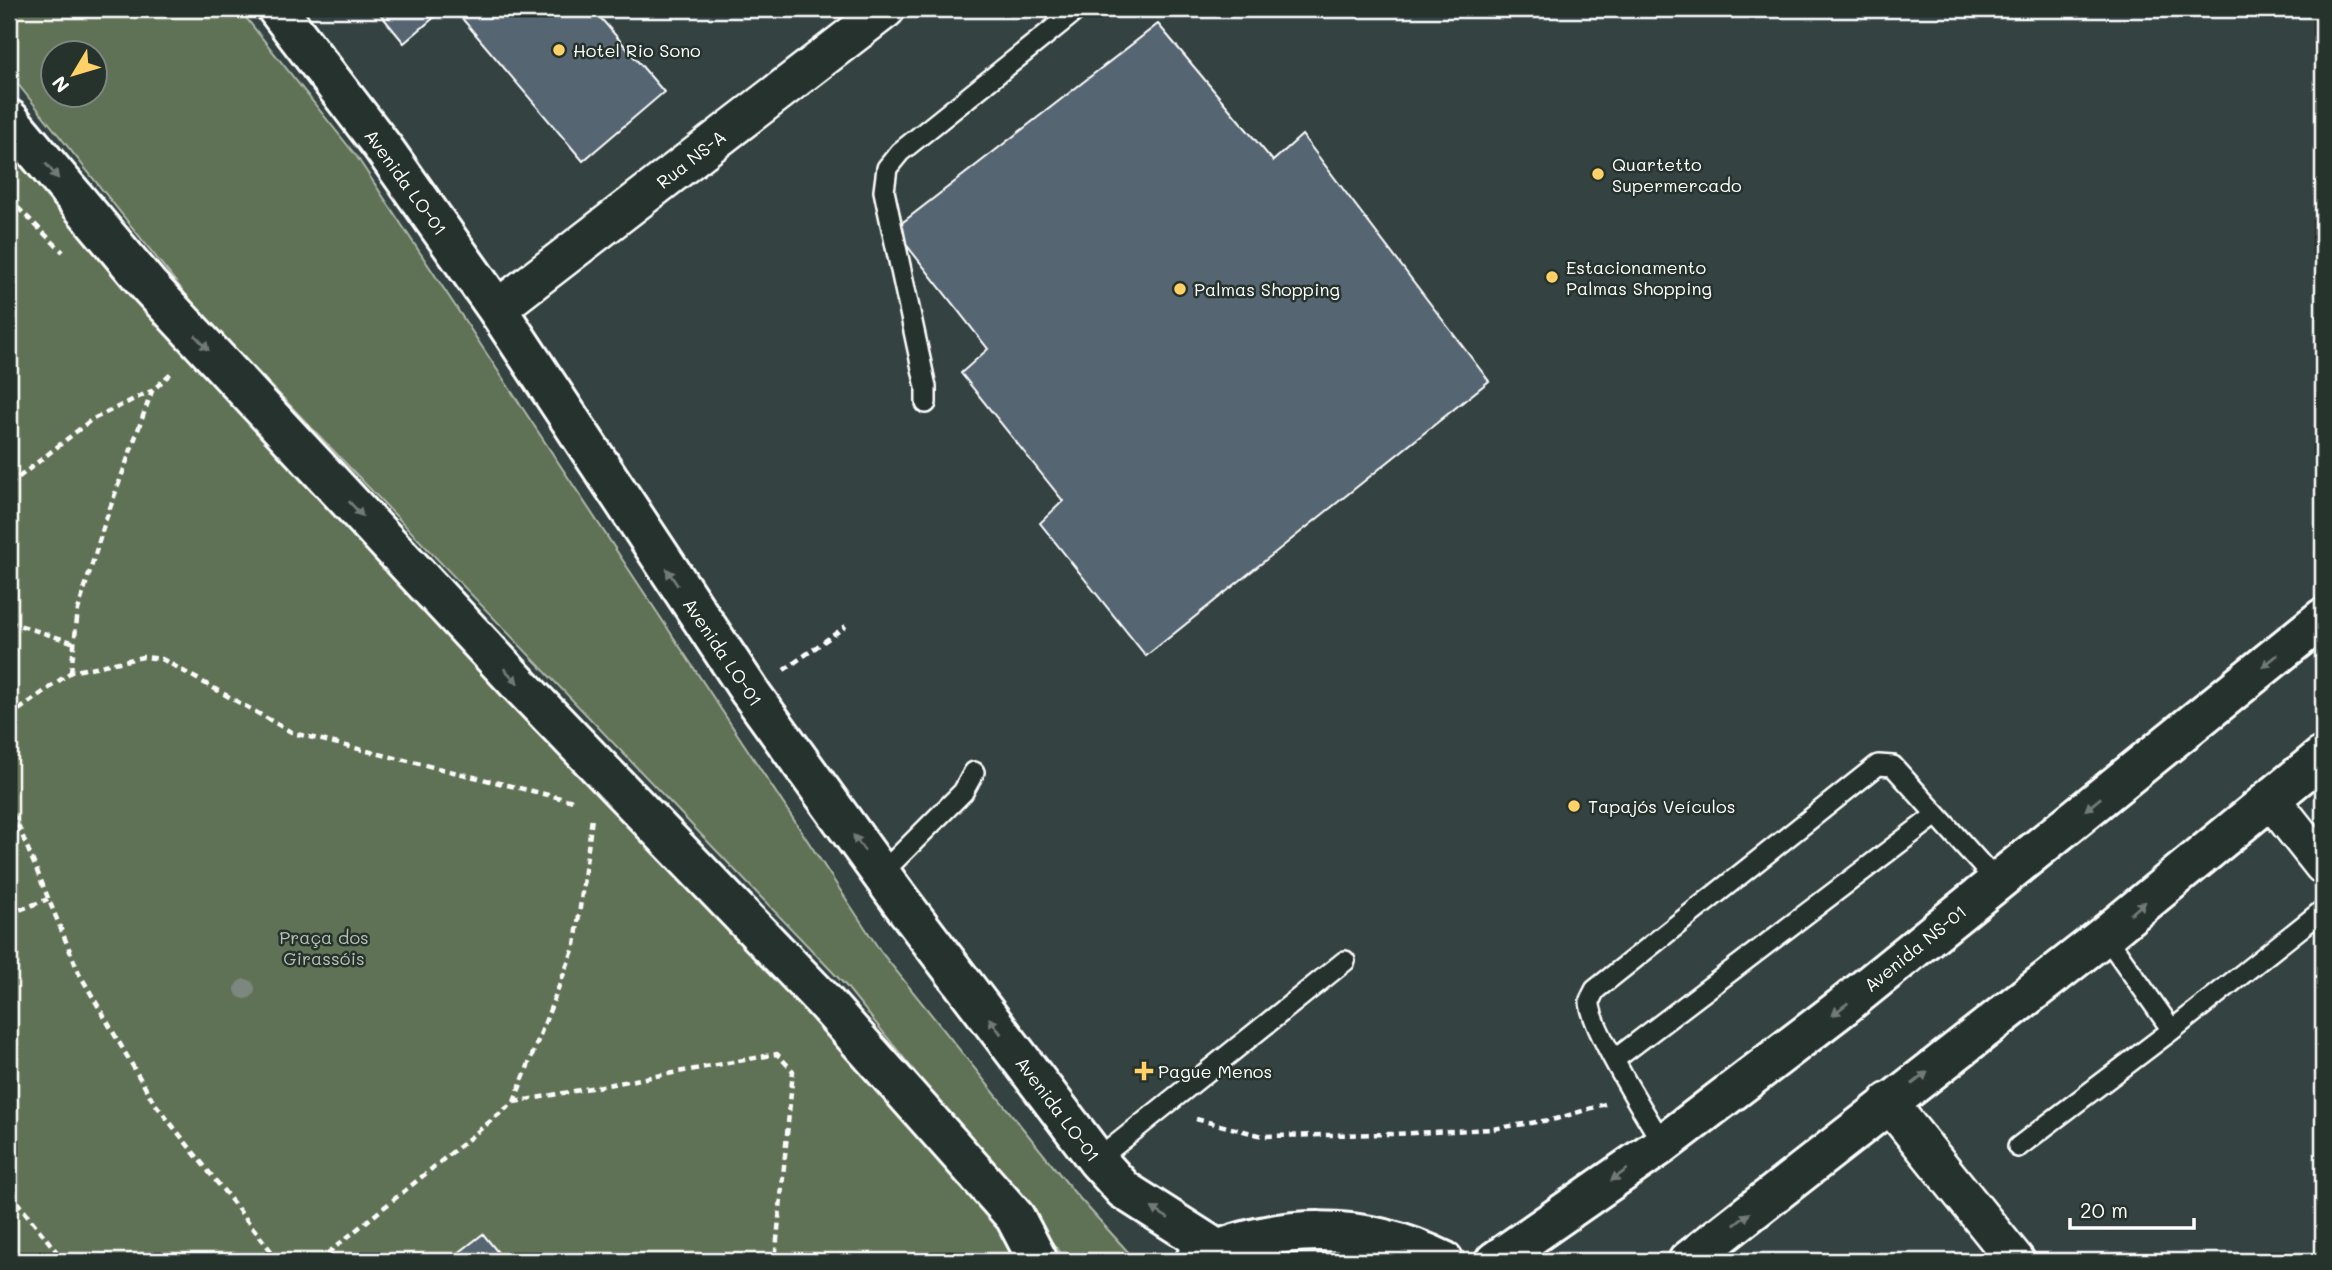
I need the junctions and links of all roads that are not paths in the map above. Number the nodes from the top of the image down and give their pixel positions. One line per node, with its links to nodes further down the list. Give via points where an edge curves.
1 (277, 9): 5 (main road, Avenida LO-01)
2 (886, 9): 5 (street, Rua NS-A)
3 (1078, 9): 6 (lane, via 900,152 887,168 884,191)
4 (9, 118): 25 (main road, one-way to 25, via 149,286 518,683 606,797 831,1008 1015,1217)
5 (497, 309): 13 (main road, Avenida LO-01, one-way to 5, via 750,692)
6 (926, 403)
7 (2323, 618): 14 (main road, Avenida NS-01, one-way to 14)
8 (2323, 756): 10 (main road)
9 (974, 772): 13 (lane, via 962,792)
10 (2270, 798): 12 (street); 16 (main road, one-way to 10)
11 (1936, 816): 14 (lane); 19 (lane); 19 (lane, via 1893,766 1878,765 1595,990 1591,1009)
12 (2323, 865)
13 (881, 874): 23 (main road, Avenida LO-01, one-way to 13)
14 (1997, 882): 21 (main road, Avenida NS-01, one-way to 21)
15 (2323, 911): 18 (lane)
16 (2105, 935): 18 (lane); 20 (main road, one-way to 16)
17 (1345, 961): 23 (lane)
18 (2172, 1030): 22 (lane)
19 (1614, 1060): 21 (lane)
20 (1888, 1102): 28 (main road, one-way to 20); 29 (street)
21 (1663, 1144): 27 (main road, Avenida NS-01, one-way to 27)
22 (2018, 1147)
23 (1097, 1160): 24 (main road, Avenida LO-01, one-way to 23, via 1124,1190)
24 (1205, 1256): 26 (main road, via 1276,1234 1328,1231 1388,1240)
25 (1038, 1261)
26 (1444, 1261)
27 (1495, 1261)
28 (1688, 1261)
29 (2016, 1261)

